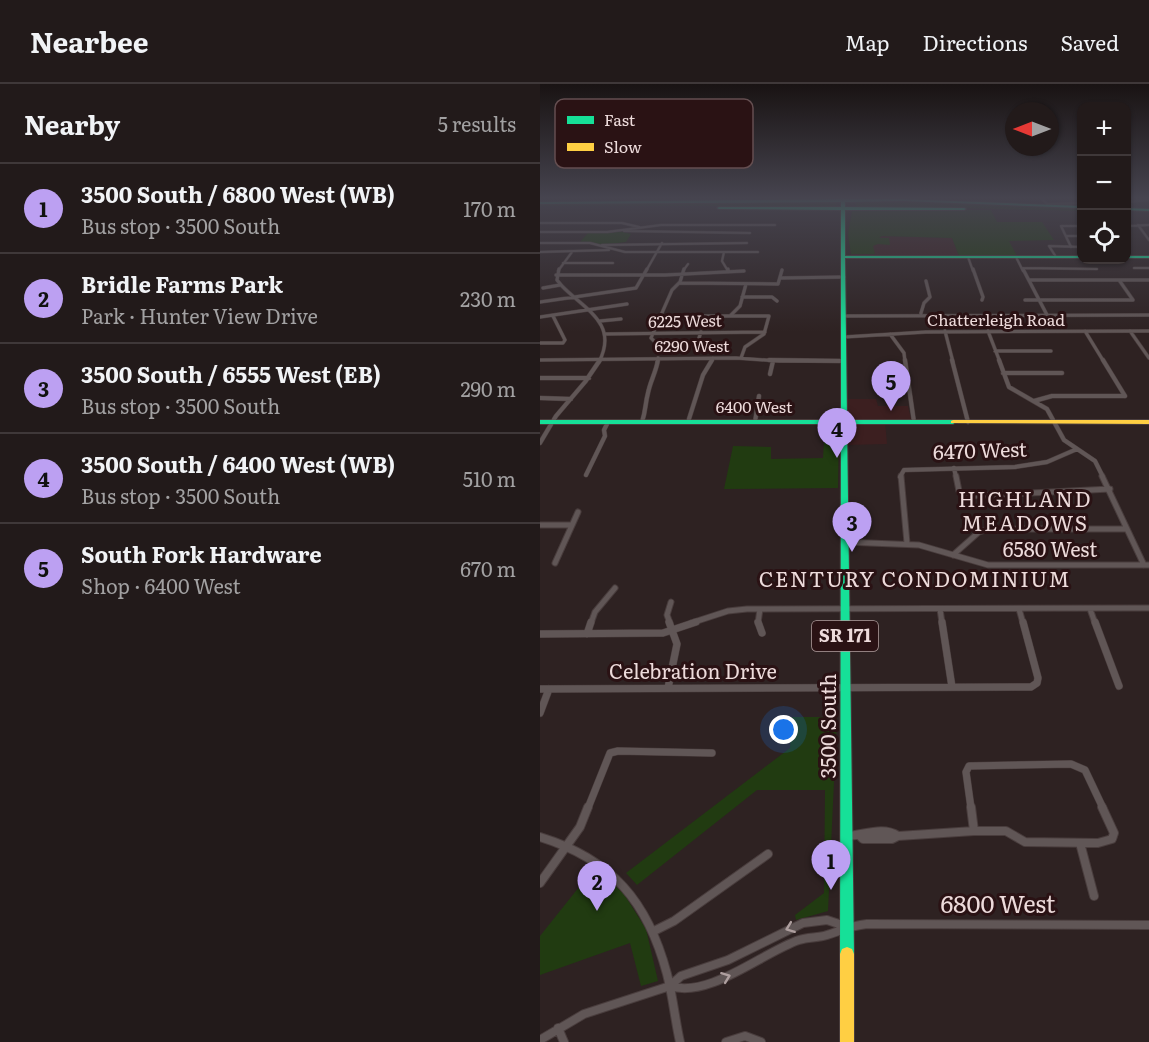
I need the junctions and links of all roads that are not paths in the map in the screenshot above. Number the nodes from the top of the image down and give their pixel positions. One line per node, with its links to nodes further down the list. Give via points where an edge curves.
1 (540, 243): 6 (street)
2 (662, 243): 3 (street); 6 (street); 12 (street)
3 (747, 243): 14 (street)
4 (844, 243): 16 (main road, 3500 South / SR 171)
5 (1069, 243): 7 (street)
6 (600, 246): 9 (street)
7 (1071, 247): 8 (street); 19 (street, via 1049,246)
8 (1077, 247)
9 (610, 250): 11 (street); 12 (street)
10 (540, 252): 11 (street)
11 (572, 252): 23 (street)
12 (657, 252): 13 (street); 37 (street)
13 (724, 252): 14 (street); 32 (street, via 722,261)
14 (744, 252): 15 (street)
15 (758, 252)
16 (844, 257): 17 (main road); 39 (main road, 3500 South / SR 171)
17 (968, 257): 18 (main road); 56 (street)
18 (1016, 257): 19 (main road); 26 (street)
19 (1056, 257): 20 (main road)
20 (1077, 257)
21 (1131, 257): 22 (main road)
22 (1149, 257)
23 (563, 263): 24 (street); 35 (street)
24 (613, 263)
25 (688, 264): 34 (street)
26 (1022, 268): 28 (street); 42 (street)
27 (1134, 268): 29 (street)
28 (1097, 269)
29 (1148, 269)
30 (782, 270): 40 (street)
31 (744, 271): 32 (street)
32 (728, 272): 34 (street)
33 (819, 272): 38 (street)
34 (682, 273): 37 (street); 47 (street)
35 (556, 275): 36 (street); 50 (street)
36 (598, 275): 37 (street); 41 (street)
37 (644, 275): 55 (street, via 636,288)
38 (819, 277): 39 (street); 40 (street)
39 (844, 277): 65 (main road, 3500 South / SR 171)
40 (780, 278): 49 (street, via 778,284)
41 (594, 279)
42 (1029, 280): 43 (street); 58 (street)
43 (1075, 280): 44 (street); 51 (street)
44 (1119, 280): 45 (street); 59 (street)
45 (1149, 280)
46 (927, 281): 64 (street, via 930,297)
47 (679, 283): 48 (street); 69 (street)
48 (711, 284): 49 (street); 53 (street)
49 (746, 284): 54 (street)
50 (560, 285): 52 (street); 55 (street)
51 (1079, 286)
52 (543, 288)
53 (707, 292)
54 (742, 297): 60 (street, via 772,297); 70 (street)
55 (574, 298): 61 (street); 63 (street)
56 (982, 300)
57 (1025, 300): 58 (street)
58 (1039, 300): 59 (street); 66 (street)
59 (1133, 300)
60 (777, 301)
61 (540, 302)
62 (627, 304): 63 (street)
63 (589, 310): 68 (street); 73 (street)
64 (921, 313): 65 (street); 66 (street)
65 (844, 315): 84 (main road, 3500 South / SR 171)
66 (1047, 315): 67 (street)
67 (1149, 315)
68 (553, 316): 71 (street); 87 (street, via 562,330)
69 (661, 316): 70 (street); 81 (street)
70 (729, 316): 80 (street, via 769,316)
71 (540, 317)
72 (621, 319): 73 (street)
73 (600, 321): 82 (street)
74 (945, 331): 75 (street, Chatterleigh Road); 83 (street, Chatterleigh Road); 120 (street)
75 (988, 331): 76 (street, Chatterleigh Road); 91 (street)
76 (1085, 331): 77 (street, Chatterleigh Road); 111 (street, via 1125,396 1052,396)
77 (1130, 331): 78 (street, Chatterleigh Road); 89 (street)
78 (1149, 331)
79 (701, 332): 80 (street, 6225 West); 81 (street, 6225 West); 86 (street)
80 (765, 332): 96 (street, via 745,347)
81 (653, 333): 82 (street, 6225 West); 85 (street)
82 (605, 334): 98 (street)
83 (890, 334): 84 (street, Chatterleigh Road); 119 (street, via 904,353)
84 (844, 337): 100 (main road, 3500 South / SR 171)
85 (654, 341)
86 (698, 341)
87 (563, 343): 88 (street)
88 (540, 344)
89 (1142, 348): 90 (street); 93 (street)
90 (1149, 348)
91 (995, 351): 92 (street); 101 (street)
92 (1052, 351)
93 (1149, 357)
94 (658, 358): 95 (street, 6290 West); 98 (street, 6290 West); 115 (street)
95 (713, 358): 96 (street, 6290 West); 116 (street, via 703,375)
96 (741, 358): 99 (street, 6290 West)
97 (540, 360): 98 (street, 6290 West)
98 (599, 360): 105 (street)
99 (773, 361): 100 (street, 6290 West); 103 (street)
100 (844, 361): 118 (main road, 3500 South / SR 171)
101 (1003, 373): 102 (street); 106 (street, via 1008,386)
102 (1062, 373)
103 (770, 374)
104 (540, 378): 105 (street)
105 (589, 378): 110 (street)
106 (1018, 394): 108 (street); 111 (street)
107 (759, 396): 117 (street)
108 (1011, 397)
109 (540, 398): 110 (street)
110 (571, 399): 113 (street)
111 (1034, 401): 121 (street, via 1047,409)
112 (540, 422): 113 (main road, 6400 West)
113 (552, 422): 114 (main road, 6400 West); 123 (street)
114 (608, 422): 115 (main road, 6400 West); 126 (street)
115 (642, 422): 116 (main road, 6400 West)
116 (688, 422): 117 (main road, 6400 West)
117 (755, 422): 118 (main road, 6400 West)
118 (844, 422): 119 (main road, 6400 West); 132 (main road, 3500 South / SR 171)
119 (914, 422): 120 (main road, 6400 West)
120 (968, 422): 121 (main road, 6400 West)
121 (1055, 422): 122 (main road, 6400 West); 124 (street, via 1062,438)
122 (1149, 422)
123 (540, 443)
124 (1077, 448): 125 (street, 6470 West, via 1058,458 1025,465); 127 (street, via 1095,460)
125 (954, 468): 127 (street, via 958,489 967,495 996,497); 133 (street, 6470 West, via 903,471 900,477)
126 (586, 475)
127 (1110, 489): 131 (street)
128 (578, 512): 130 (street)
129 (540, 525): 130 (street)
130 (572, 525): 135 (street)
131 (1126, 529): 134 (street, via 988,529); 136 (street)
132 (845, 543): 133 (street, 6580 West); 141 (main road, 3500 South / SR 171)
133 (907, 543): 134 (street, 6580 West)
134 (953, 555): 136 (street, 6580 West, via 992,566)
135 (555, 563)
136 (1146, 565)
137 (615, 588): 148 (street, via 595,612)
138 (671, 602): 145 (street, via 667,615)
139 (1149, 608): 144 (street)
140 (760, 609): 141 (street); 145 (street, via 728,611); 146 (street, via 758,623)
141 (845, 609): 142 (street); 152 (main road, 3500 South / SR 171)
142 (940, 609): 143 (street); 150 (street)
143 (1019, 609): 144 (street); 150 (street, Celebration Drive, via 1038,678 1035,685)
144 (1090, 609): 149 (street)
145 (673, 631): 148 (street); 151 (street, via 677,648)
146 (762, 633)
147 (540, 634): 148 (street)
148 (587, 634)
149 (1119, 686)
150 (952, 687): 152 (street, Celebration Drive)
151 (668, 688): 152 (street, Celebration Drive); 154 (street, Celebration Drive)
152 (846, 688): 158 (main road, 3500 South / SR 171)
153 (540, 689): 154 (street, Celebration Drive)
154 (549, 689): 155 (street)
155 (540, 712)
156 (712, 753): 163 (street, via 610,753 583,821)
157 (974, 831): 159 (street); 161 (street, via 966,772 969,766 1071,764 1084,770 1111,825); 162 (street, via 1006,831 1025,842)
158 (846, 836): 159 (street); 168 (main road, 3500 South / SR 171)
159 (898, 836)
160 (540, 837): 163 (street)
161 (1112, 839): 162 (street)
162 (1080, 843): 166 (street)
163 (567, 845): 165 (street); 169 (street, via 601,864 624,884)
164 (768, 854): 169 (street)
165 (540, 883)
166 (1094, 897)
167 (1149, 925): 168 (street, 6800 West)
168 (847, 926): 170 (street, one-way to 168, via 682,990 714,981 799,940 827,935); 170 (street, one-way to 170, via 827,920 796,926 728,960 681,976); 177 (main road, 3500 South / SR 171)
169 (654, 932): 170 (street)
170 (670, 986): 171 (street, via 597,1008); 174 (street)
171 (558, 1028): 172 (street); 173 (street)
172 (540, 1040)
173 (564, 1042)
174 (680, 1042)
175 (726, 1042): 176 (street, via 745,1036)
176 (761, 1042)
177 (847, 1042)

